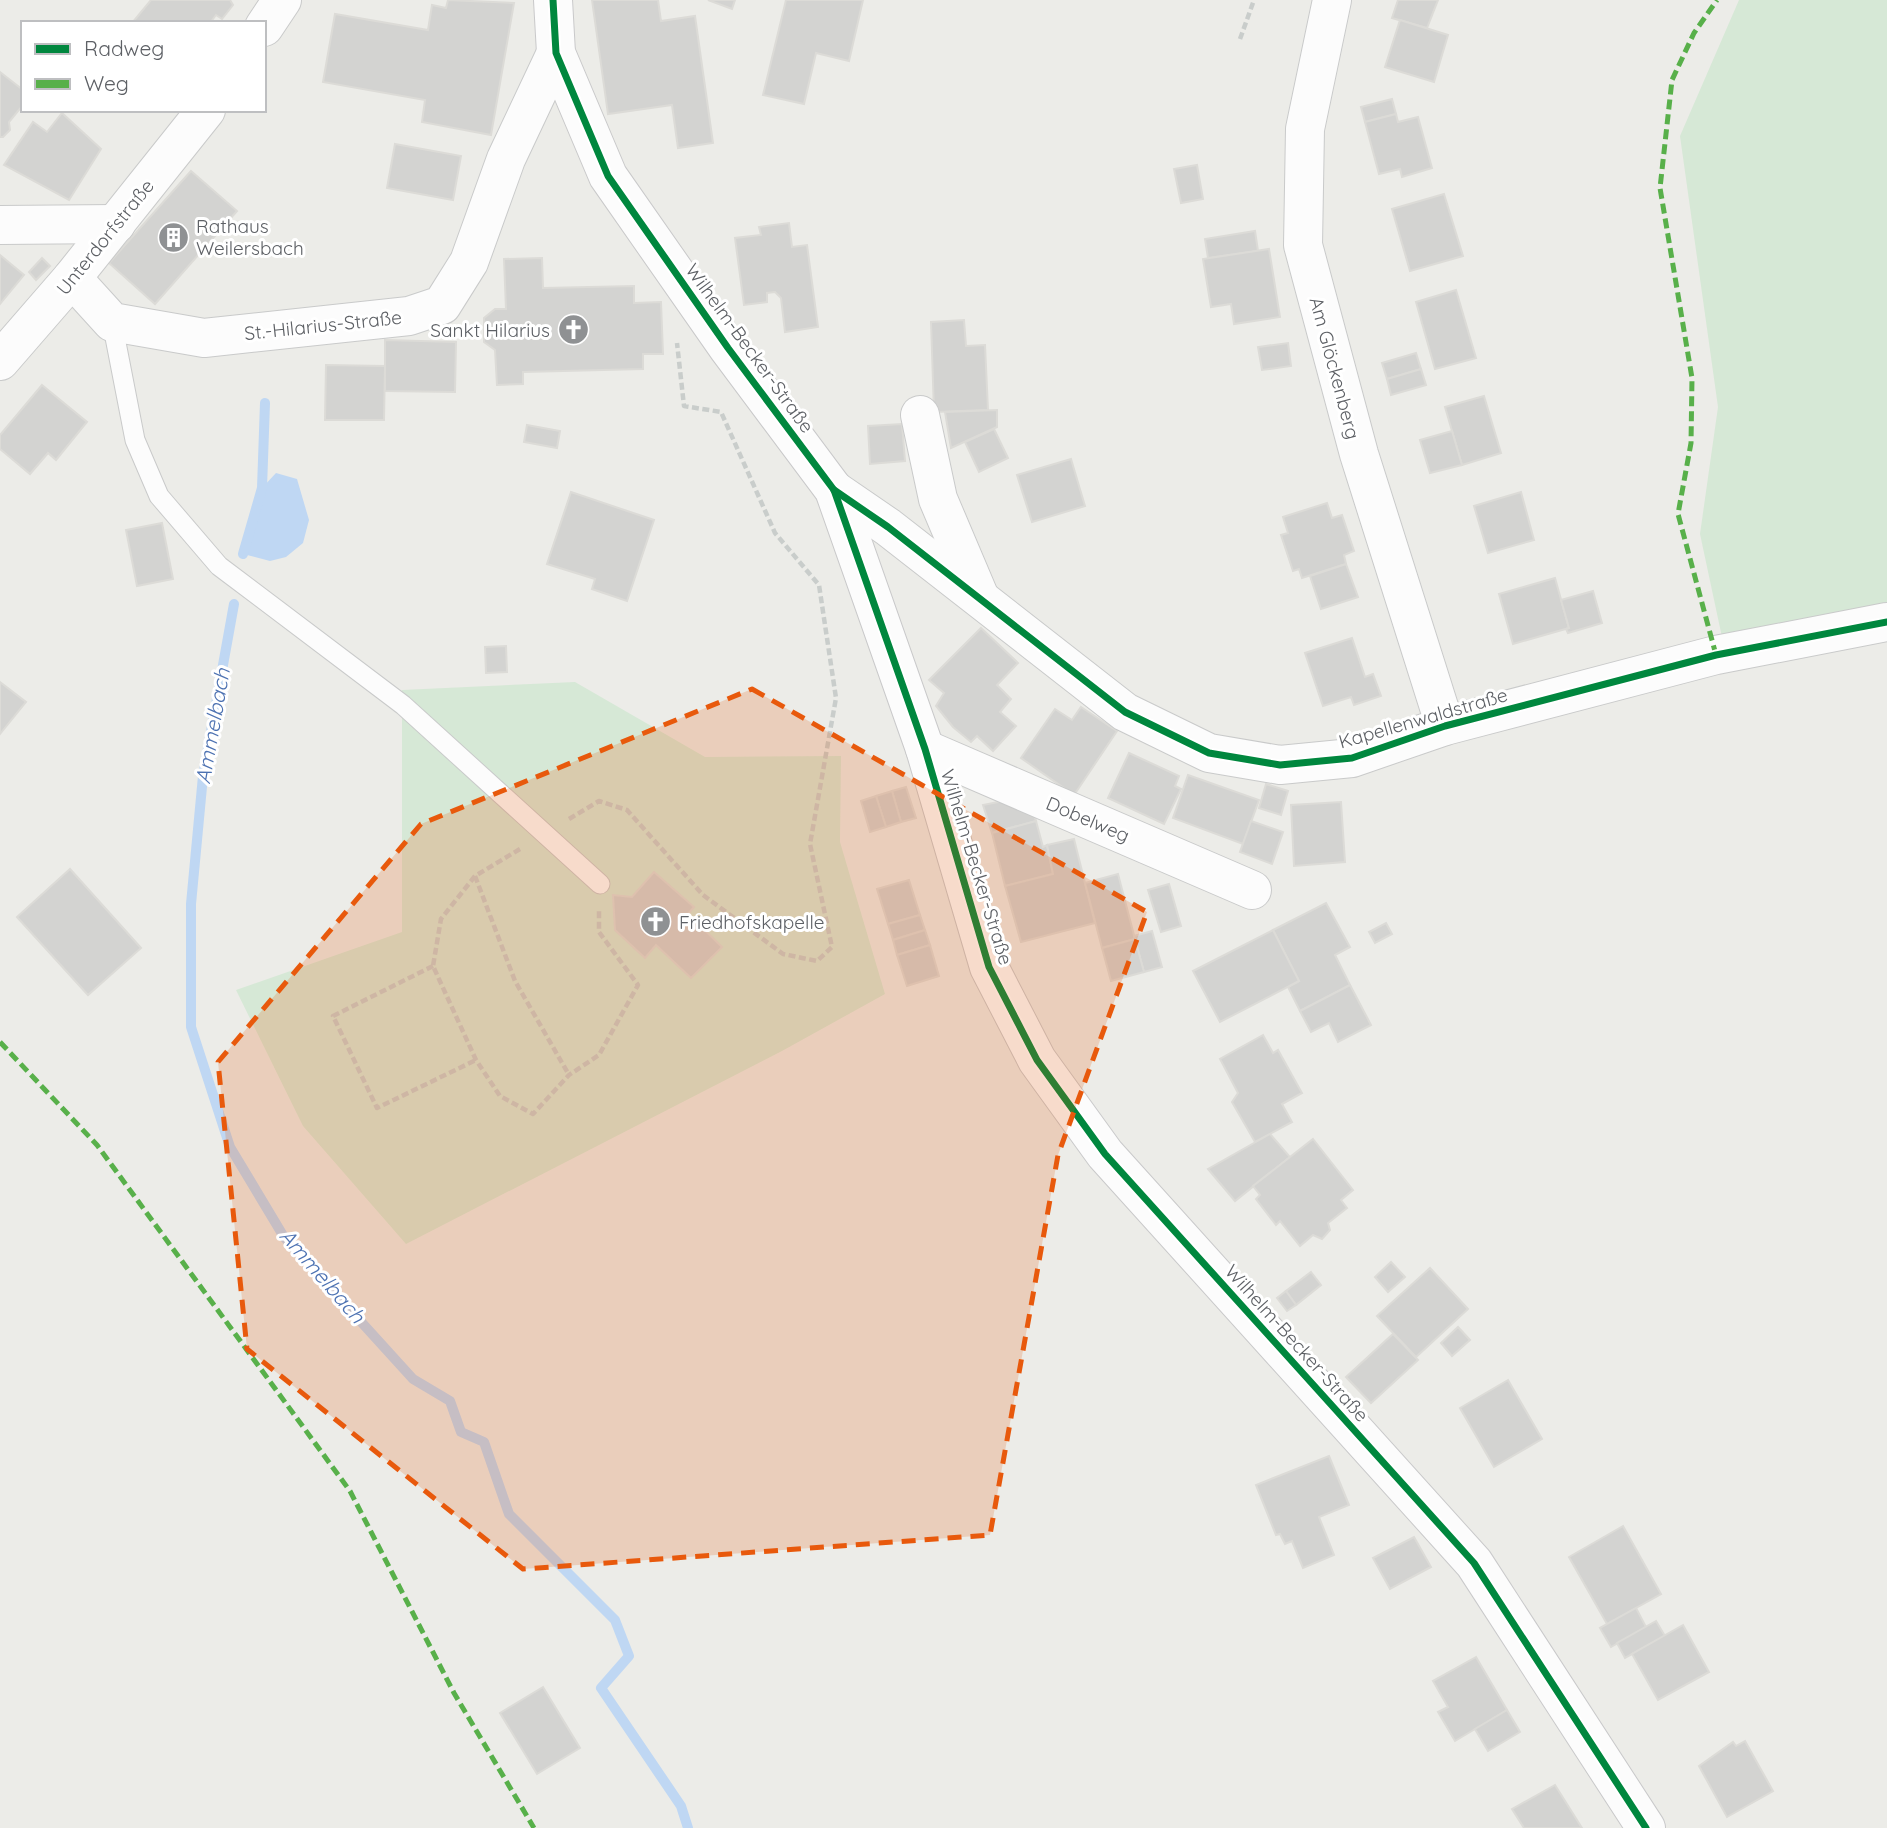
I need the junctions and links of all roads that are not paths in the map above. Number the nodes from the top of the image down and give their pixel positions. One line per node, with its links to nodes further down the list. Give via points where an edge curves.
1 (282, 0): 4 (street)
2 (552, 0): 5 (street, Wilhelm-Becker-Straße)
3 (1332, 0): 16 (street, Am Glöckenberg, via 1305,129 1303,245 1359,454)
4 (266, 24)
5 (556, 52): 10 (street, St.-Hilarius-Straße, via 506,159 469,262 442,305 410,316 204,338); 13 (street, Wilhelm-Becker-Straße, via 608,176)
6 (204, 112): 7 (street, Unterdorfstraße)
7 (116, 224): 8 (street); 9 (street, Unterdorfstraße)
8 (0, 225)
9 (72, 278): 10 (street); 11 (street, Unterdorfstraße)
10 (112, 322): 18 (lane, via 135,440 159,496 219,566 403,705)
11 (0, 361)
12 (920, 415): 14 (street, Kapellenwaldstraße, via 938,499)
13 (834, 490): 14 (street, Kapellenwaldstraße); 17 (street, Wilhelm-Becker-Straße)
14 (981, 600): 16 (street, Kapellenwaldstraße, via 1125,712 1209,753 1280,765 1352,758)
15 (1887, 622): 16 (street, Kapellenwaldstraße, via 1716,655)
16 (1445, 726)
17 (925, 749): 19 (street, Dobelweg); 20 (street, Wilhelm-Becker-Straße, via 989,967 1037,1060 1105,1154 1474,1563)
18 (600, 884)
19 (1252, 890)
20 (1646, 1828)

